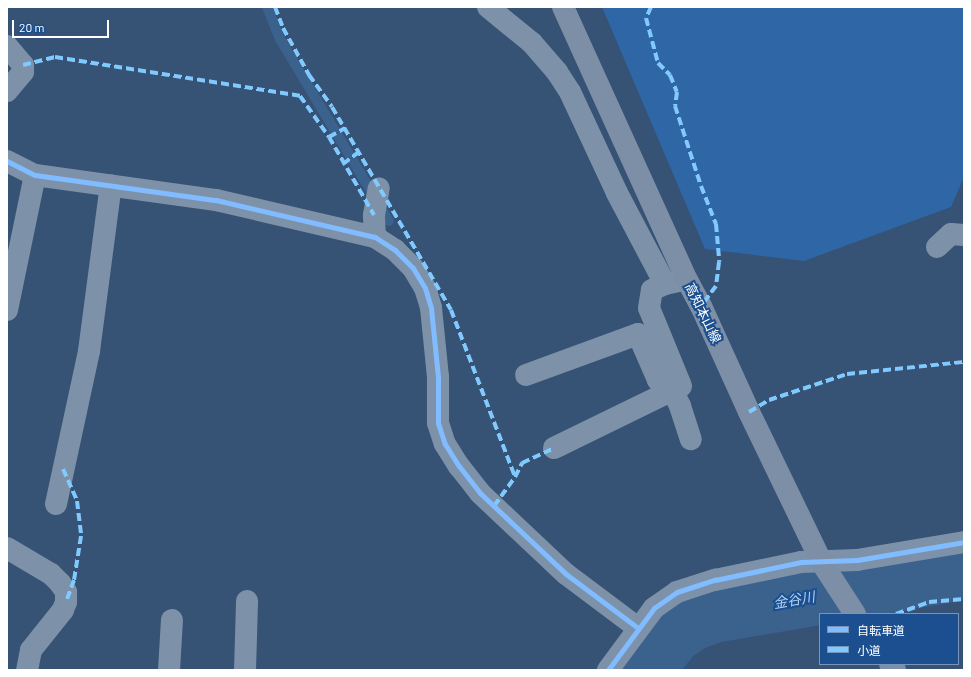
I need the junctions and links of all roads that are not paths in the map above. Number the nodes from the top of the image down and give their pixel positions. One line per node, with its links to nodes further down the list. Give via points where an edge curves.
1 (488, 7): 13 (street, via 532,43 558,72)
2 (563, 7): 12 (main road, 高知本山線)
3 (7, 46): 4 (street, via 23,65 23,72)
4 (7, 91)
5 (7, 161): 6 (street)
6 (35, 175): 7 (street); 14 (street)
7 (111, 185): 10 (street, via 216,200); 19 (street, via 89,351)
8 (379, 188): 10 (street, via 374,215)
9 (964, 235): 11 (street, via 951,234)
10 (375, 237): 26 (street, via 395,250 413,268 425,288 431,308 435,342 438,424 445,444 459,466 480,493 566,574)
11 (937, 247)
12 (686, 280): 13 (street); 22 (main road, 高知本山線)
13 (665, 284): 16 (street, via 652,290 649,308 681,386)
14 (7, 310)
15 (526, 375): 16 (street, via 638,334 658,380)
16 (672, 390): 17 (street); 18 (street)
17 (691, 439)
18 (554, 448)
19 (56, 504)
20 (964, 542): 22 (street)
21 (7, 548): 27 (street, via 51,574 66,592 63,610 31,650)
22 (826, 568): 24 (main road, 高知本山線); 26 (street, via 801,562 715,580 677,592 654,608)
23 (247, 601): 29 (street)
24 (853, 612)
25 (172, 620): 28 (street)
26 (638, 628): 30 (street)
27 (27, 670)
28 (169, 670)
29 (245, 670)
30 (608, 670)

